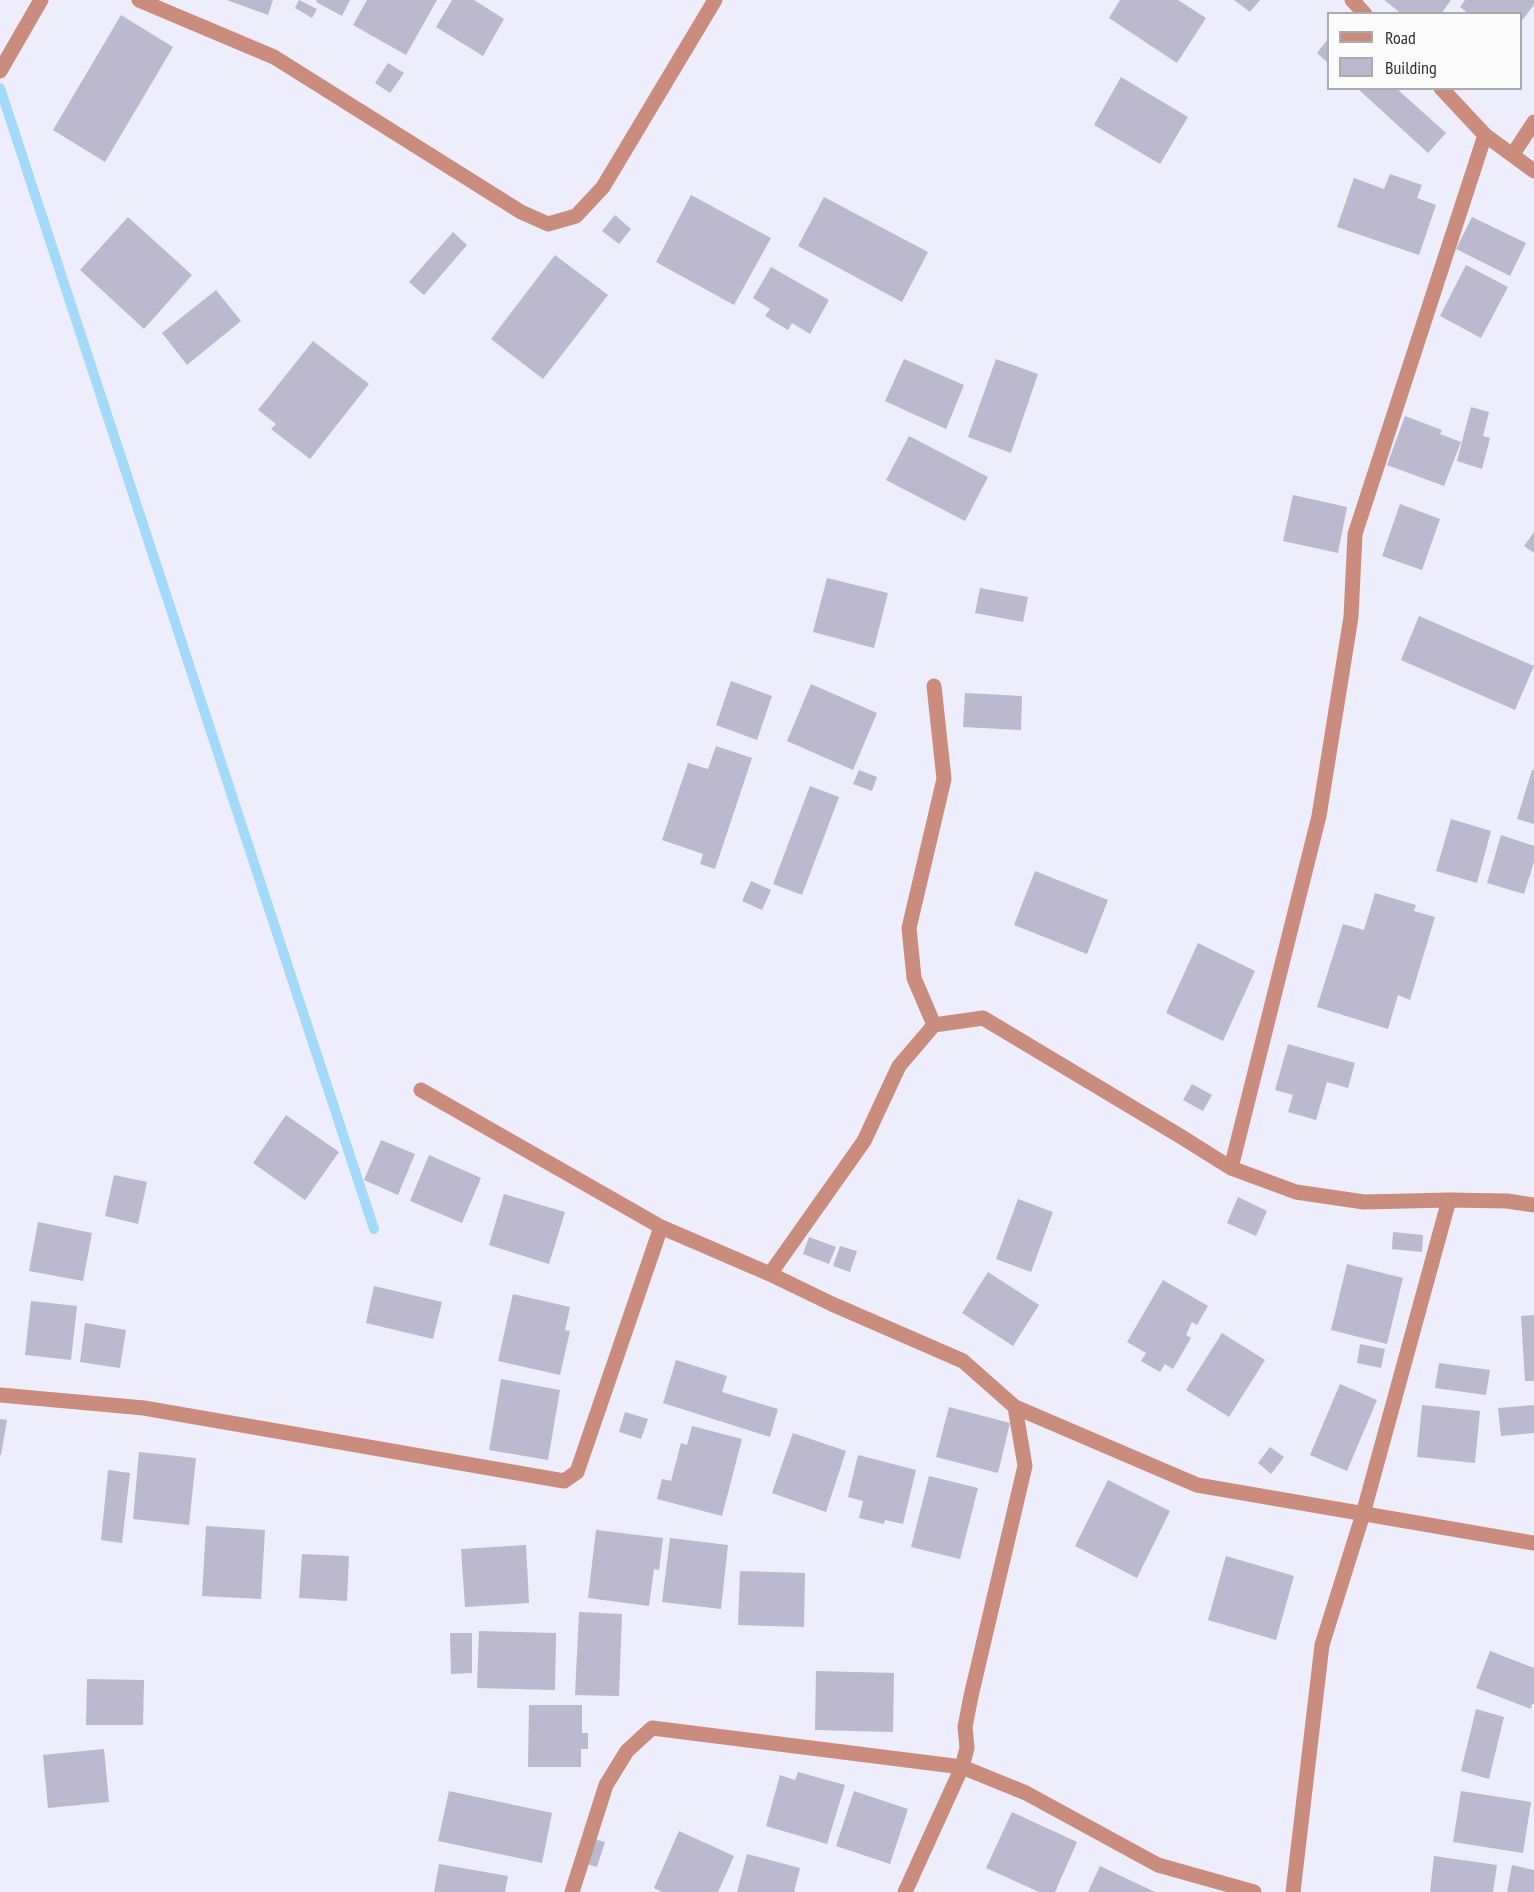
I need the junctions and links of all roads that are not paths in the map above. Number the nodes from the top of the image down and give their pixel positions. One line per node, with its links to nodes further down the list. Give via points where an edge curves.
1 (41, 0): 6 (street)
2 (140, 0): 3 (street, via 274,57 521,212 548,224 576,216 603,187)
3 (715, 0)
4 (1352, 0): 5 (street)
5 (1363, 12)
6 (0, 71)
7 (1443, 90): 9 (street)
8 (1534, 122): 10 (street)
9 (1485, 135): 10 (street); 15 (street, via 1355,534 1351,617 1319,816)
10 (1513, 154): 11 (street)
11 (1534, 171)
12 (934, 686): 13 (street, via 944,779 909,928 914,978)
13 (934, 1025): 15 (street, via 983,1018); 19 (street, via 899,1066 864,1142)
14 (421, 1090): 18 (street)
15 (1231, 1168): 16 (street, via 1307,1194 1364,1202)
16 (1449, 1200): 17 (street); 22 (street)
17 (1534, 1205)
18 (661, 1227): 19 (street); 20 (street, via 577,1472 564,1481 144,1408)
19 (770, 1274): 21 (street, via 963,1361)
20 (0, 1395)
21 (1015, 1407): 22 (street, via 1197,1485); 24 (street, via 1025,1466 971,1696 965,1727 968,1748)
22 (1363, 1514): 23 (street); 28 (street, via 1322,1645)
23 (1534, 1543)
24 (962, 1767): 25 (street, via 652,1728 627,1751 606,1785); 26 (street); 27 (street, via 1026,1793 1158,1865)
25 (572, 1892)
26 (905, 1892)
27 (1254, 1892)
28 (1293, 1892)

